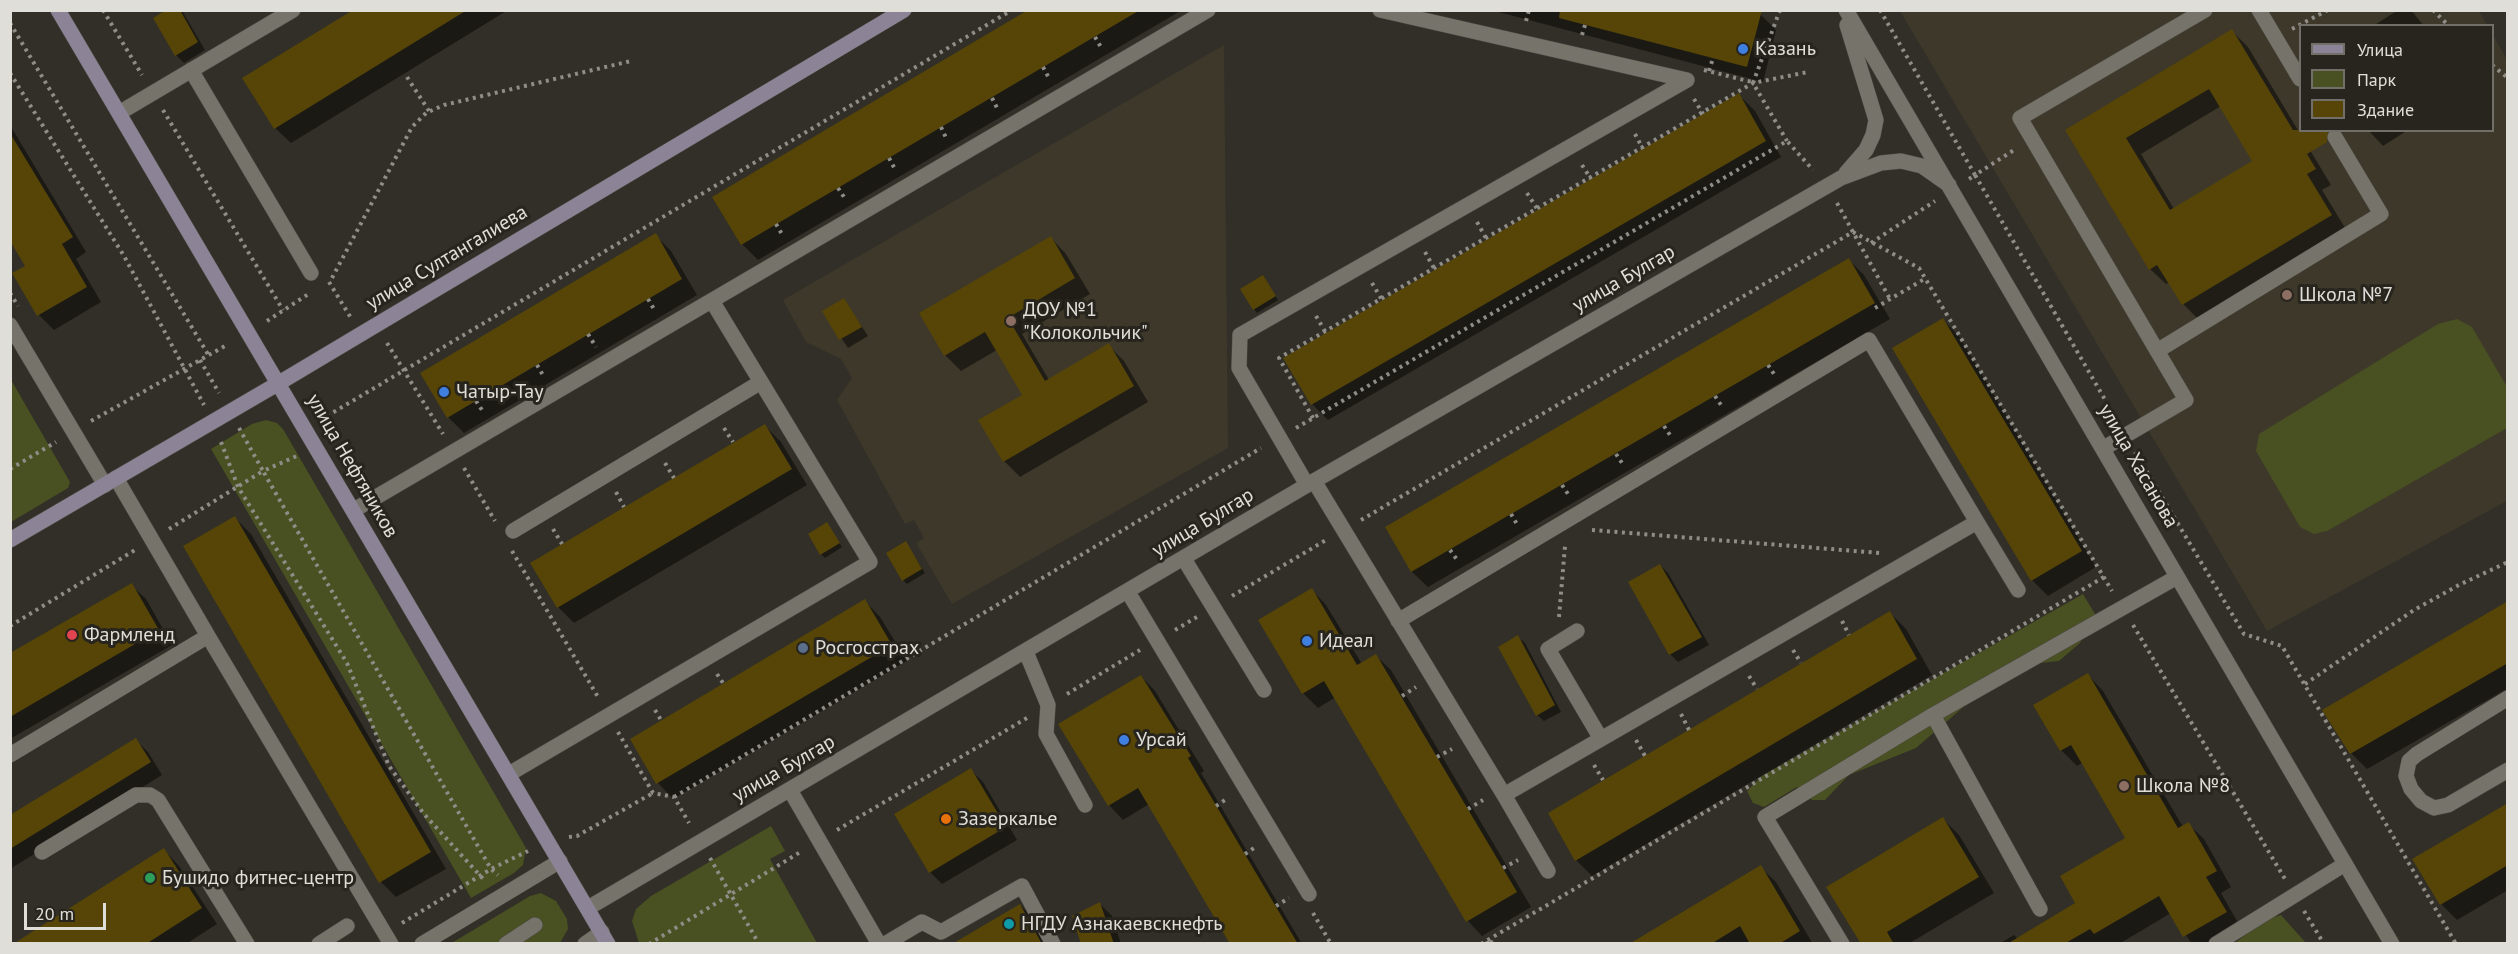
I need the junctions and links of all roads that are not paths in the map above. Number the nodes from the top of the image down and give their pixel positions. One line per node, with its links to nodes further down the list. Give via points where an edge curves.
1 (58, 10): 11 (street, улица Нефтяников)
2 (293, 10): 9 (street)
3 (904, 10): 20 (street, улица Султангалиева)
4 (1208, 10): 16 (street)
5 (1380, 10): 23 (street, via 1687,80 1240,335 1239,368)
6 (1844, 10): 13 (street, улица Булгар, via 1876,120 1866,150); 14 (street, улица Хасанова)
7 (2205, 10): 18 (street, via 2020,118)
8 (2259, 10): 10 (street)
9 (191, 70): 11 (street); 15 (street)
10 (2299, 76)
11 (119, 113): 20 (street, улица Нефтяников)
12 (2335, 137): 18 (street, via 2381,214)
13 (1841, 178): 14 (street, улица Булгар, via 1881,163 1901,161 1922,166); 23 (street, улица Булгар)
14 (1951, 188): 21 (street, улица Хасанова)
15 (311, 273)
16 (711, 301): 19 (street); 24 (street)
17 (10, 326): 22 (street, via 73,432)
18 (2157, 351): 21 (street, via 2186,400)
19 (761, 382): 26 (street); 42 (street, via 870,562)
20 (279, 383): 22 (street, улица Султангалиева); 24 (street, улица Нефтяников)
21 (2103, 448): 29 (street, улица Хасанова)
22 (110, 482): 27 (street, улица Султангалиева); 34 (street)
23 (1311, 483): 28 (street, улица Булгар); 32 (street)
24 (354, 510): 42 (street, улица Нефтяников)
25 (1977, 522): 30 (street); 32 (street, via 1869,340); 39 (street)
26 (510, 537)
27 (10, 540)
28 (1184, 559): 31 (street, улица Булгар); 36 (street)
29 (2177, 577): 38 (street); 48 (street, улица Хасанова)
30 (2018, 590)
31 (1128, 592): 35 (street, улица Булгар); 50 (street)
32 (1398, 621): 44 (street)
33 (1577, 631): 39 (street, via 1548,648)
34 (208, 636): 40 (street); 55 (street)
35 (1026, 652): 43 (street, улица Булгар); 45 (street, via 1048,705 1046,734)
36 (1264, 690)
37 (2508, 698): 41 (street, via 2417,754 2409,761 2406,776 2421,801 2434,808 2448,805)
38 (1932, 715): 52 (street); 65 (street, via 1765,817)
39 (1601, 739): 44 (street)
40 (10, 755)
41 (2508, 770)
42 (509, 774): 47 (street, улица Нефтяников)
43 (790, 790): 51 (street, улица Булгар); 62 (street)
44 (1504, 795): 49 (street)
45 (1085, 805)
46 (42, 852): 57 (street, via 136,795 150,795 158,800)
47 (560, 861): 51 (street, улица Нефтяников); 59 (street)
48 (2345, 864): 66 (street); 67 (street, улица Хасанова)
49 (1548, 871)
50 (1309, 894)
51 (588, 908): 56 (street, улица Нефтяников)
52 (2040, 909)
53 (536, 925): 60 (street)
54 (346, 926): 58 (street)
55 (388, 938)
56 (605, 938): 61 (street)
57 (247, 944)
58 (320, 944)
59 (422, 944)
60 (506, 944)
61 (585, 944)
62 (879, 944)
63 (885, 944): 64 (street, via 922,922 941,932 1022,886)
64 (1053, 944)
65 (1842, 944)
66 (2216, 944)
67 (2392, 944)

